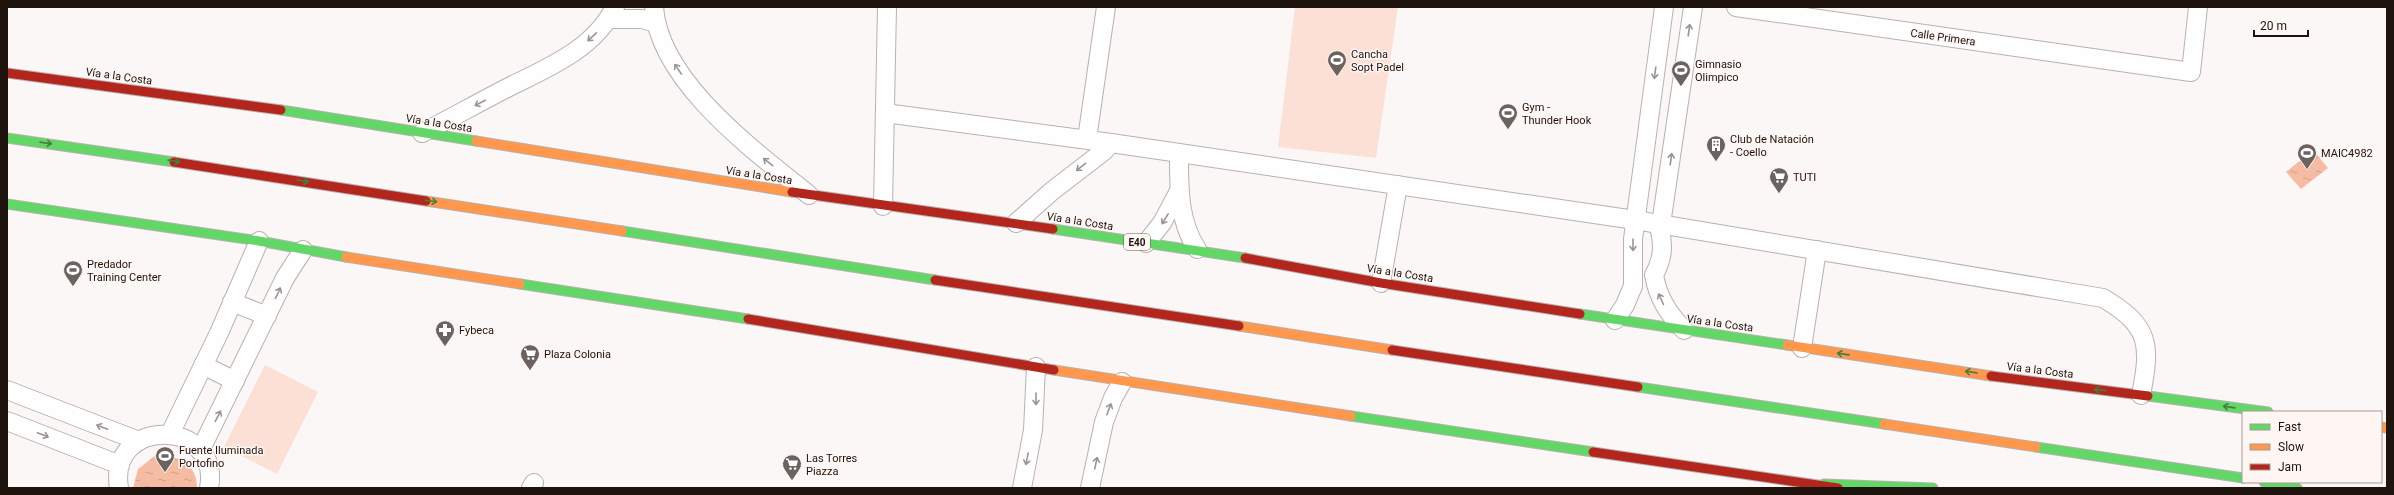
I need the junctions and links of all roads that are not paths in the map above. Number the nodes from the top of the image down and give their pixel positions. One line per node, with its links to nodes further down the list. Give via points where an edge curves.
1 (887, 7): 10 (street)
2 (1106, 7): 13 (street)
3 (1664, 7): 21 (street, one-way to 21)
4 (1693, 7): 23 (street, one-way to 4)
5 (1736, 7): 6 (street, Calle Primera, via 2191,72)
6 (2198, 7)
7 (612, 13): 8 (street, via 642,19); 11 (street, one-way to 11, via 591,39 549,68)
8 (655, 15): 18 (street, one-way to 8, via 757,153 702,102 668,52)
9 (7, 73): 11 (main road, Vía a la Costa / E40, via 282,110)
10 (885, 113): 13 (street); 20 (street)
11 (422, 133): 18 (main road, Vía a la Costa / E40)
12 (7, 138): 47 (main road, one-way to 47, via 212,167 1102,306)
13 (1087, 139): 14 (street)
14 (1111, 143): 15 (street); 22 (street, one-way to 22)
15 (1179, 153): 16 (street); 17 (street)
16 (1398, 185): 21 (street); 29 (street)
17 (1179, 191): 25 (street, one-way to 25, via 1162,223); 26 (street, via 1189,238)
18 (809, 195): 20 (main road, Vía a la Costa / E40)
19 (7, 204): 24 (main road)
20 (883, 206): 22 (main road, Vía a la Costa / E40)
21 (1635, 220): 23 (street); 32 (street, one-way to 32, via 1633,286)
22 (1016, 223): 25 (main road, Vía a la Costa / E40)
23 (1660, 228): 28 (street); 33 (street, one-way to 23, via 1662,301 1654,275 1661,262 1663,243)
24 (259, 241): 27 (main road); 30 (street)
25 (1146, 243): 26 (main road, Vía a la Costa / E40)
26 (1197, 249): 29 (main road, Vía a la Costa / E40)
27 (303, 250): 31 (street, one-way to 27); 36 (main road, via 868,338)
28 (1817, 250): 34 (street); 40 (street, via 2103,298 2122,310 2140,329 2148,350)
29 (1381, 283): 32 (main road, Vía a la Costa / E40)
30 (232, 302): 31 (street); 35 (street)
31 (266, 316): 37 (street)
32 (1615, 320): 33 (main road, Vía a la Costa / E40)
33 (1684, 330): 34 (main road, Vía a la Costa / E40)
34 (1802, 348): 40 (main road, Vía a la Costa / E40, one-way to 34)
35 (203, 365): 37 (street); 43 (street)
36 (1036, 367): 38 (main road); 52 (street, one-way to 52, via 1033,430)
37 (235, 381): 45 (street, one-way to 37)
38 (1122, 382): 49 (main road); 53 (street, one-way to 38, via 1104,422)
39 (7, 390): 44 (street, one-way to 39)
40 (2141, 395): 41 (main road, Vía a la Costa / E40, one-way to 40)
41 (2261, 411)
42 (7, 421): 46 (street, one-way to 46)
43 (170, 434): 44 (street, via 148,436); 45 (street, via 181,436)
44 (139, 441): 46 (street, via 128,451)
45 (200, 451): 50 (street, via 210,474)
46 (120, 465): 51 (street)
47 (2242, 478)
48 (2270, 483): 56 (main road)
49 (1820, 484): 54 (main road); 55 (main road)
50 (210, 487)
51 (119, 488)
52 (1022, 488)
53 (1090, 488)
54 (1838, 488)
55 (1933, 488)
56 (2297, 488)

